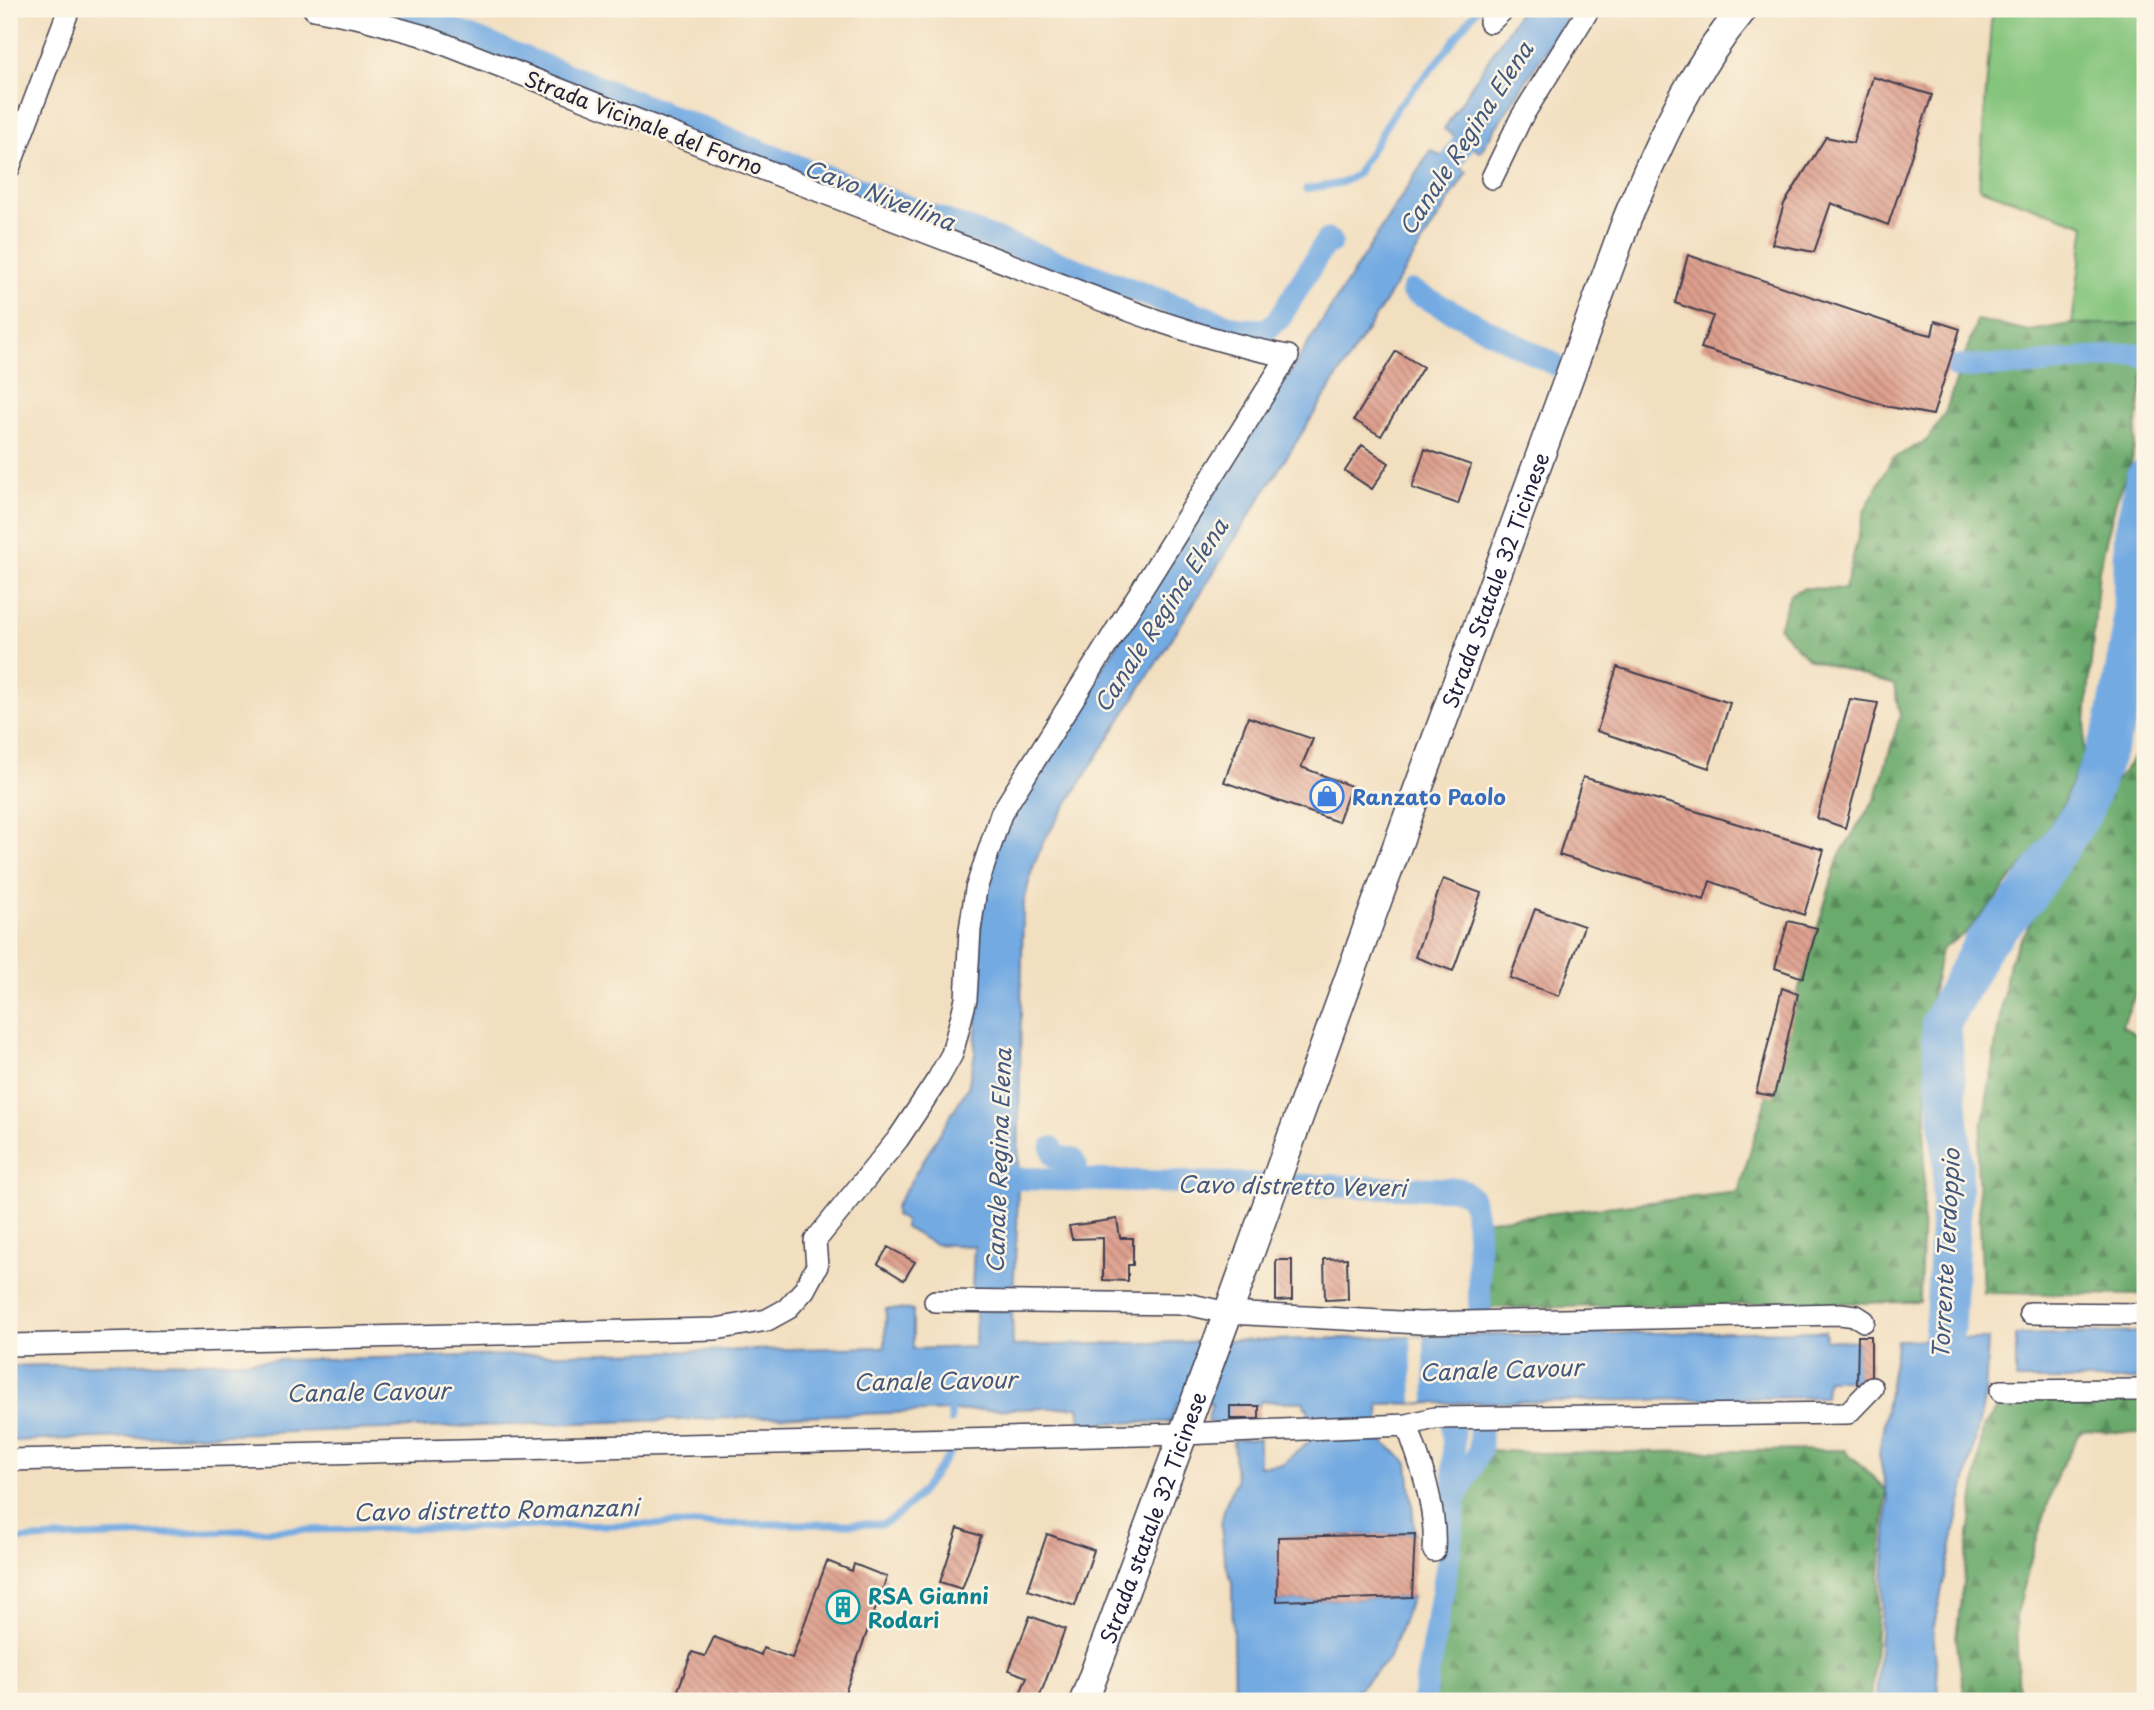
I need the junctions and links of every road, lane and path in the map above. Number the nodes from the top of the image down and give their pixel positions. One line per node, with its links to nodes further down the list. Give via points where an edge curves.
1 (69, 9): 5 (street)
2 (314, 9): 12 (street, Strada Vicinale del Forno, via 421,35 1173,326 1288,356 1002,814 976,890 966,999 952,1054 898,1139 815,1241 817,1266 787,1309 767,1320 716,1329)
3 (1588, 9): 6 (street, via 1521,118)
4 (1743, 9): 11 (main road, Strada Statale 32 Ticinese, via 1681,98 1627,219)
5 (9, 168)
6 (1492, 178)
7 (935, 1301): 11 (street, via 1187,1304)
8 (2030, 1313): 9 (street)
9 (2145, 1314)
10 (1864, 1321): 11 (street, via 1840,1314)
11 (1224, 1324): 17 (main road, Strada statale 32 Ticinese)
12 (9, 1345)
13 (1872, 1388): 16 (street, via 1848,1413 1434,1418)
14 (2145, 1390): 15 (street)
15 (2001, 1391)
16 (1407, 1424): 17 (street); 19 (street, via 1429,1501)
17 (1187, 1426): 18 (street); 20 (main road, Strada statale 32 Ticinese)
18 (9, 1460)
19 (1434, 1551)
20 (1084, 1701)

